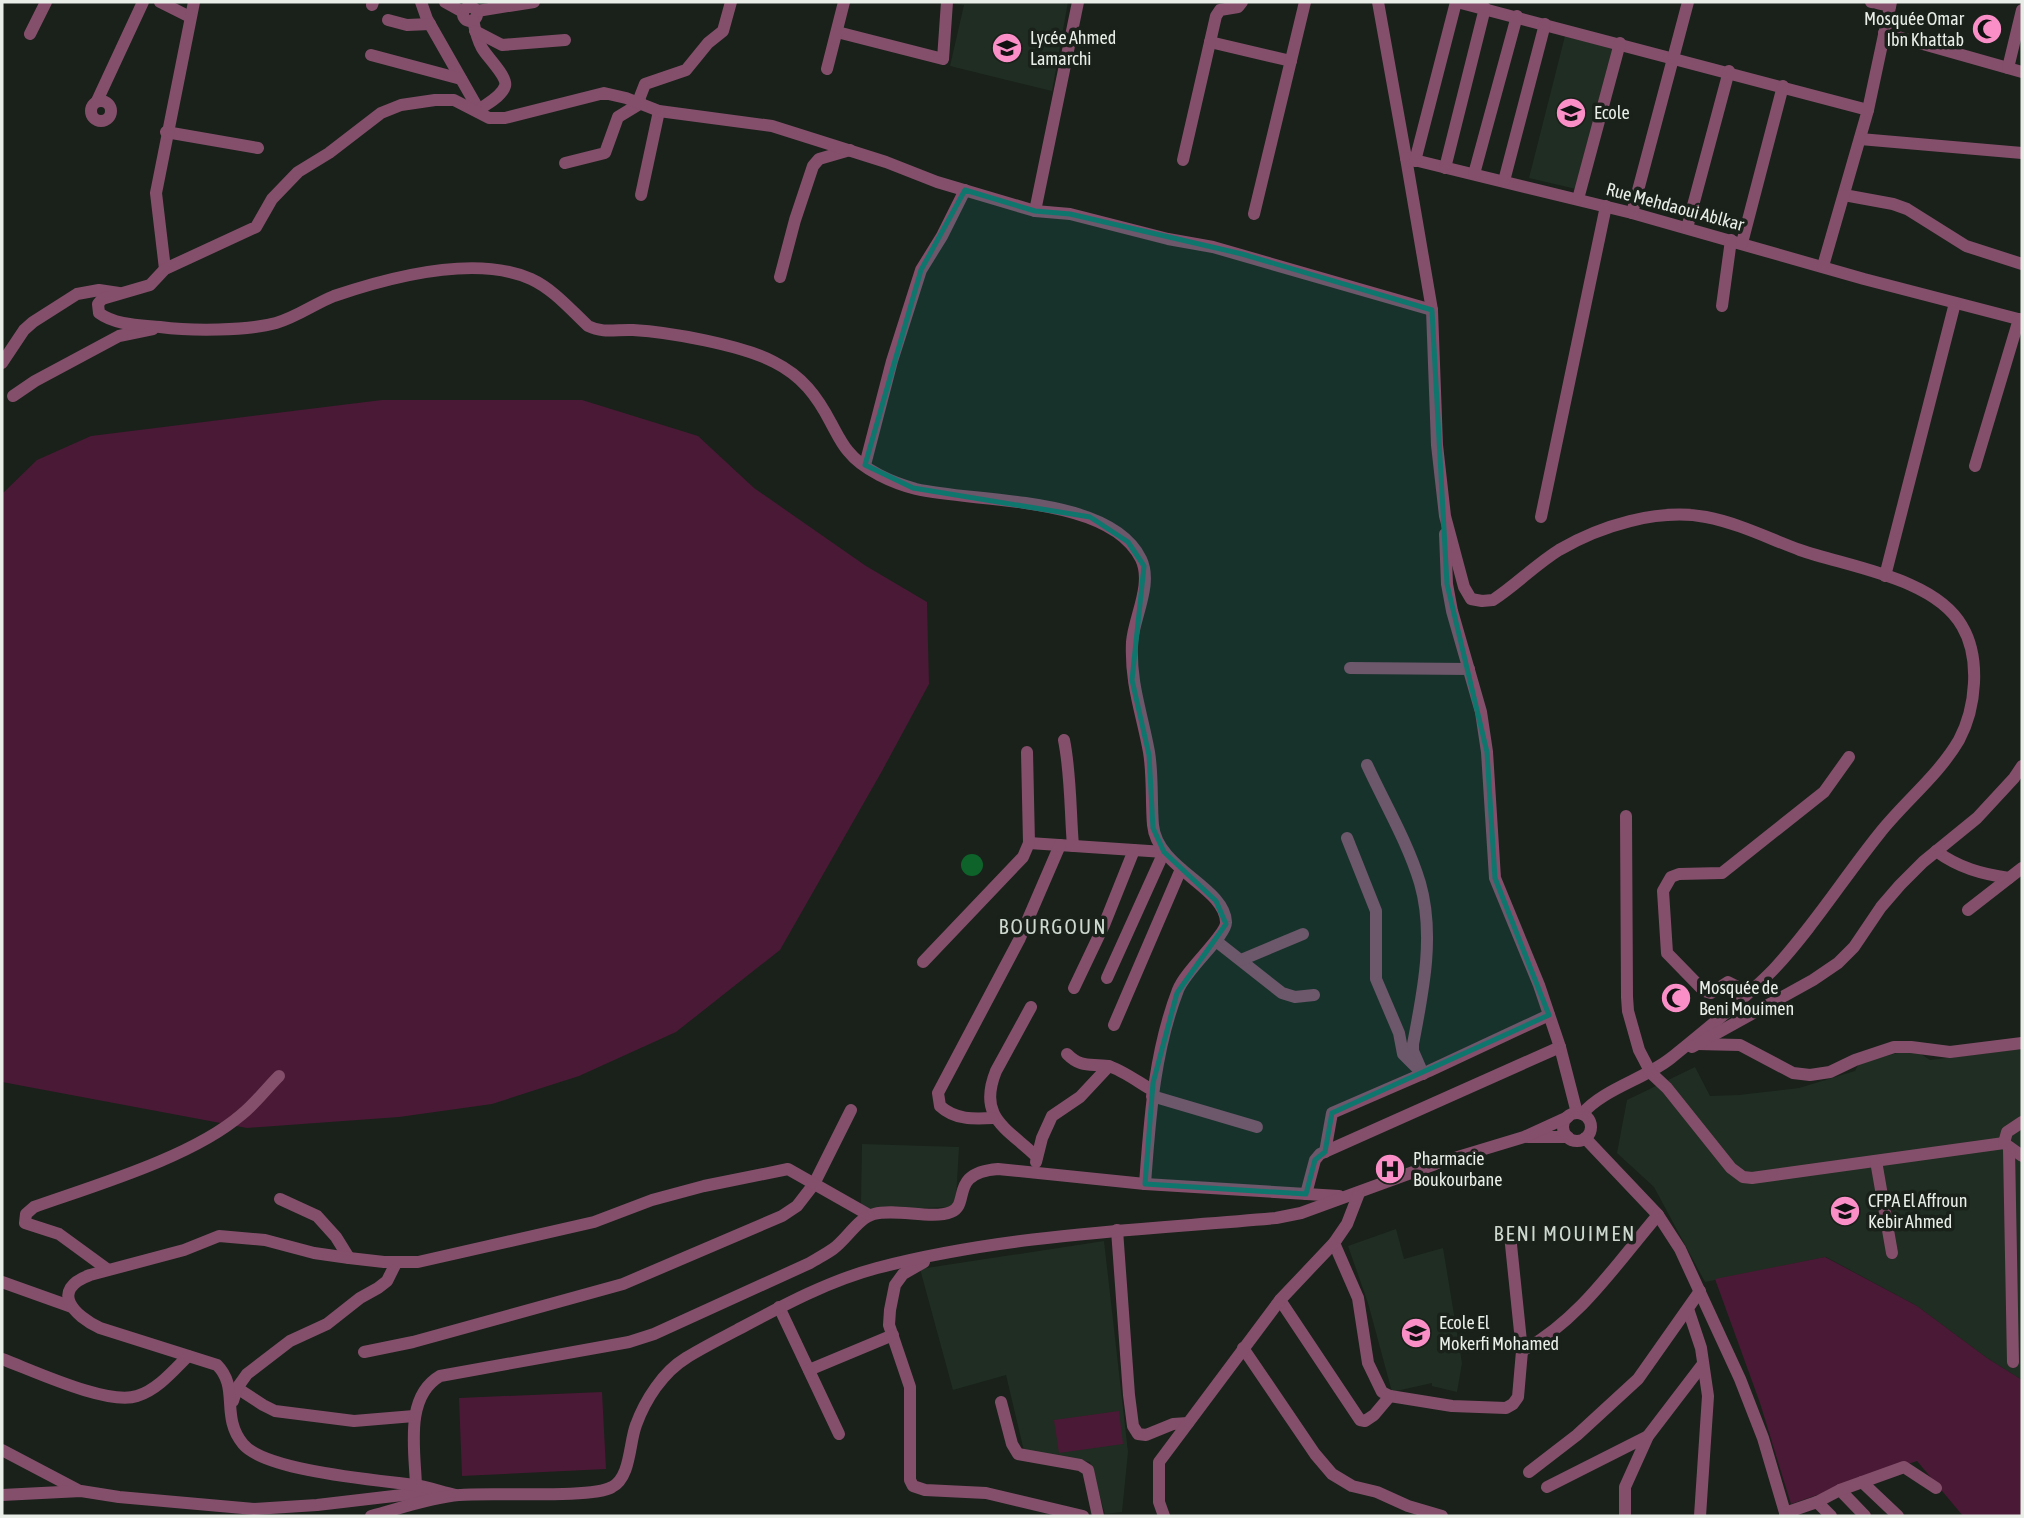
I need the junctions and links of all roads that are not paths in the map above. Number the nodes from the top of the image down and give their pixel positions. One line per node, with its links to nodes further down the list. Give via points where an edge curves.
1 (46, 2): 29 (street)
2 (143, 2): 42 (street)
3 (160, 2): 22 (street)
4 (194, 2): 22 (street)
5 (421, 2): 25 (street)
6 (445, 2): 23 (street)
7 (534, 2): 23 (street)
8 (730, 2): 43 (street, via 723,31 686,71 645,84)
9 (844, 2): 27 (street)
10 (947, 2): 27 (street, via 943,59)
11 (1078, 2): 63 (street)
12 (1242, 2): 31 (street, via 1218,12)
13 (1306, 2): 35 (street)
14 (1378, 2): 53 (street)
15 (1457, 2): 19 (street); 53 (street)
16 (1688, 2): 34 (street)
17 (1871, 2): 18 (street)
18 (1891, 4): 28 (street)
19 (1485, 8): 21 (street); 55 (street)
20 (2022, 10): 36 (street)
21 (1517, 16): 26 (street); 56 (street)
22 (190, 17): 47 (street)
23 (472, 19): 30 (street, via 502,45); 46 (street, via 482,48 505,78 505,86)
24 (388, 20): 25 (street)
25 (430, 24): 40 (street)
26 (1545, 24): 32 (street); 57 (street)
27 (837, 32): 37 (street)
28 (1884, 33): 36 (street); 44 (street)
29 (30, 34)
30 (565, 40)
31 (1210, 42): 35 (street); 52 (street)
32 (1619, 43): 34 (street); 61 (street)
33 (371, 55): 40 (street)
34 (1674, 57): 38 (street); 64 (street)
35 (1291, 61): 65 (street)
36 (2008, 68): 39 (street)
37 (827, 69)
38 (1728, 71): 41 (street); 66 (street)
39 (2022, 72)
40 (461, 79): 46 (street)
41 (1783, 86): 44 (street); 67 (street)
42 (97, 101)
43 (640, 103): 45 (street); 46 (street, via 604,93 526,114); 54 (street, via 618,117 605,153)
44 (1868, 110): 48 (street)
45 (659, 111): 50 (street, via 772,126); 59 (street)
46 (485, 113): 70 (street, via 454,100 435,100 381,113 298,172 272,199 256,227)
47 (166, 132): 49 (street); 70 (street, via 156,193)
48 (1860, 139): 51 (street); 60 (street)
49 (258, 148)
50 (850, 150): 58 (street); 71 (street, via 819,159 813,166)
51 (2022, 153)
52 (1182, 160)
53 (1411, 160): 55 (street, Rue Mehdaoui Ablkar); 75 (street)
54 (565, 163)
55 (1445, 168): 56 (street, Rue Mehdaoui Ablkar)
56 (1474, 174): 57 (street, Rue Mehdaoui Ablkar)
57 (1504, 181): 61 (street, Rue Mehdaoui Ablkar)
58 (965, 190): 63 (street); 80 (street, via 922,270)
59 (641, 195)
60 (1844, 195): 68 (street, via 1907,209 1966,246); 69 (street)
61 (1578, 199): 62 (street, Rue Mehdaoui Ablkar)
62 (1606, 206): 64 (street, Rue Mehdaoui Ablkar); 83 (street)
63 (1035, 211): 75 (street, via 1070,214 1223,250)
64 (1632, 213): 66 (street, Rue Mehdaoui Ablkar)
65 (1254, 214)
66 (1687, 228): 67 (street, Rue Mehdaoui Ablkar)
67 (1737, 242): 69 (street, Rue Mehdaoui Ablkar); 74 (street)
68 (2022, 264)
69 (1824, 266): 73 (street, Rue Mehdaoui Ablkar)
70 (165, 269): 72 (street, via 150,285)
71 (780, 277)
72 (121, 293): 77 (street, via 102,299 99,313 107,319); 78 (street, via 99,290 78,294 24,330)
73 (1955, 303): 76 (street, Rue Mehdaoui Ablkar); 84 (street)
74 (1722, 306)
75 (1432, 310): 82 (street, via 1437,445)
76 (2021, 320): 81 (street)
77 (162, 327): 79 (street, via 119,336); 80 (street, via 257,327 293,317 332,297 423,272 490,268 531,279 596,330 632,330 713,342 772,360 813,390 843,444)
78 (2, 363)
79 (13, 396)
80 (865, 465): 98 (street, via 914,488 1090,517 1128,542 1140,556 1145,576 1134,623 1132,680 1149,755 1153,828)
81 (1975, 466)
82 (1445, 516): 84 (street, via 1464,587 1471,599 1482,601 1493,600 1560,550 1592,534 1657,517 1719,520); 86 (street, via 1447,584)
83 (1541, 517)
84 (1885, 576): 109 (street, via 1923,590 1946,606 1962,626 1972,653 1974,683 1968,718 1940,766 1880,833 1773,970)
85 (1350, 668): 86 (street)
86 (1469, 669): 112 (street, via 1487,752 1495,878)
87 (1064, 740): 95 (street, via 1070,775)
88 (1027, 752): 94 (street)
89 (1849, 757): 109 (street, via 1824,792 1723,873 1679,874 1665,885 1666,948 1671,959 1704,991 1711,993 1728,982)
90 (1367, 765): 121 (street, via 1413,862 1425,906 1427,947 1413,1044)
91 (2022, 766): 97 (street, via 1977,818)
92 (1626, 816): 120 (street, via 1628,1011 1639,1051)
93 (1347, 838): 121 (street, via 1376,911 1376,979 1403,1054)
94 (1029, 843): 95 (street); 106 (street, via 1023,857)
95 (1067, 846): 96 (street); 126 (street, via 937,1093 940,1106 952,1115)
96 (1134, 850): 98 (street); 108 (street)
97 (1936, 851): 101 (street, via 1979,873); 115 (street, via 1881,907 1838,963)
98 (1164, 852): 100 (street); 107 (street)
99 (2022, 868): 101 (street)
100 (1181, 869): 104 (street, via 1206,890 1226,916 1224,932); 113 (street)
101 (2009, 878): 102 (street)
102 (1969, 910)
103 (1303, 934): 105 (street)
104 (1216, 941): 105 (street); 123 (street, via 1194,964 1177,993)
105 (1241, 960): 110 (street, via 1282,993)
106 (923, 962)
107 (1107, 978)
108 (1074, 988)
109 (1748, 992): 118 (street)
110 (1314, 995)
111 (1031, 1007): 126 (street, via 991,1082)
112 (1549, 1014): 116 (street); 121 (street)
113 (1114, 1025)
114 (2022, 1043): 115 (street, via 1950,1052 1894,1047 1810,1075 1793,1073 1740,1045)
115 (1697, 1044): 118 (street)
116 (1560, 1047): 125 (street); 133 (street)
117 (1067, 1054): 119 (street, via 1075,1062)
118 (1671, 1058): 120 (street)
119 (1109, 1066): 123 (street); 135 (street, via 1080,1097 1052,1116)
120 (1651, 1073): 125 (street); 136 (street, via 1743,1177)
121 (1423, 1074): 133 (street, via 1332,1113)
122 (279, 1076): 152 (street, via 241,1116 201,1141 26,1214 25,1223 59,1234)
123 (1152, 1093): 128 (street); 139 (street)
124 (851, 1110): 138 (street)
125 (1579, 1116): 129 (street, via 1564,1127); 130 (street); 131 (street, via 1590,1131)
126 (993, 1118): 135 (street)
127 (2022, 1122): 132 (street, via 2007,1132)
128 (1257, 1127)
129 (1568, 1136): 130 (street); 131 (street)
130 (1524, 1137): 141 (street)
131 (1585, 1138): 144 (street)
132 (2007, 1146): 134 (street); 136 (street); 165 (street)
133 (1325, 1152): 140 (street, via 1315,1160)
134 (2022, 1156)
135 (1037, 1157): 137 (street)
136 (1875, 1161): 148 (street)
137 (1035, 1173): 139 (street); 143 (street, via 998,1169 976,1174 967,1180 957,1207 948,1213)
138 (814, 1184): 143 (street); 151 (street, via 788,1169 772,1171 665,1196 594,1222 534,1237); 162 (street, via 797,1206 782,1216 623,1284)
139 (1145, 1184): 140 (street)
140 (1306, 1194): 141 (street)
141 (1353, 1195): 145 (street, via 1276,1218); 147 (street, via 1347,1224)
142 (280, 1199): 150 (street, via 317,1216)
143 (869, 1215): 171 (street, via 833,1250 810,1263 653,1334 440,1376 428,1386)
144 (1658, 1215): 154 (street); 161 (street, via 1568,1320)
145 (1117, 1230): 149 (street); 173 (street, via 1133,1426 1138,1434 1146,1435)
146 (1510, 1235): 161 (street)
147 (1334, 1243): 155 (street); 169 (street, via 1358,1298 1368,1363 1377,1385)
148 (1892, 1253)
149 (933, 1256): 157 (street, via 851,1277); 159 (street, via 903,1274 895,1285 889,1325)
150 (349, 1258): 151 (street); 152 (street, via 265,1240 219,1236 184,1250)
151 (396, 1263): 168 (street, via 387,1281 327,1324 277,1350)
152 (107, 1269): 156 (street, via 71,1285)
153 (2, 1282): 156 (street)
154 (1700, 1291): 158 (street); 188 (street)
155 (1280, 1300): 160 (street); 169 (street, via 1360,1420 1374,1415)
156 (72, 1307): 163 (street, via 82,1320 100,1328)
157 (779, 1307): 167 (street); 185 (street, via 671,1370 635,1426 624,1470 613,1487 576,1493)
158 (1688, 1309): 166 (street); 177 (street, via 1638,1379)
159 (893, 1335): 167 (street); 190 (street, via 910,1387 913,1486 986,1493)
160 (1243, 1348): 173 (street); 193 (street, via 1332,1474 1352,1486)
161 (1522, 1351): 169 (street, via 1518,1397 1506,1408 1452,1406)
162 (364, 1352)
163 (188, 1356): 164 (street, via 151,1389 124,1399); 172 (street, via 211,1361 229,1381)
164 (2, 1359)
165 (2013, 1362)
166 (1703, 1364): 175 (street); 195 (street, via 1708,1396)
167 (809, 1370): 174 (street)
168 (237, 1388): 171 (street, via 275,1410 354,1421); 172 (street)
169 (1391, 1396)
170 (1001, 1402): 191 (street, via 1018,1454 1088,1470)
171 (414, 1416): 179 (street)
172 (230, 1422): 179 (street, via 250,1451 267,1458 340,1477)
173 (1188, 1423): 192 (street, via 1159,1462 1159,1502)
174 (839, 1434)
175 (1648, 1436): 180 (street); 194 (street, via 1625,1487)
176 (2, 1450): 183 (street)
177 (1529, 1472)
178 (1862, 1482): 181 (street, via 1904,1467); 182 (street); 198 (street)
179 (416, 1486): 184 (street)
180 (1547, 1487)
181 (1936, 1488)
182 (1840, 1490): 187 (street); 197 (street)
183 (81, 1491): 184 (street, via 254,1509); 186 (street)
184 (439, 1491): 185 (street)
185 (456, 1495): 189 (street)
186 (2, 1496)
187 (1817, 1502): 188 (street); 196 (street)
188 (1792, 1514)
189 (378, 1515)
190 (1083, 1516)
191 (1098, 1516)
192 (1164, 1516)
193 (1442, 1516)
194 (1625, 1516)
195 (1700, 1516)
196 (1831, 1516)
197 (1865, 1516)
198 (1898, 1516)

